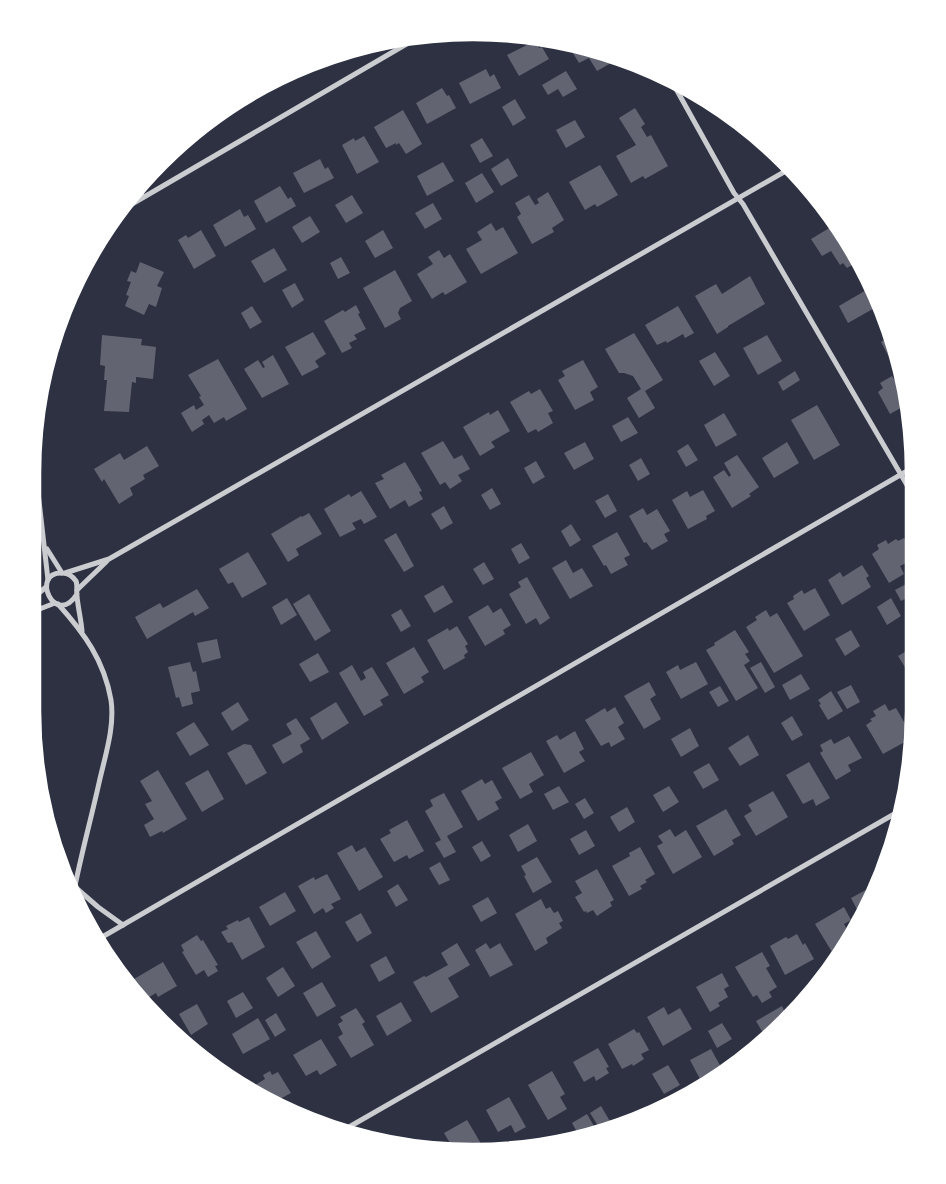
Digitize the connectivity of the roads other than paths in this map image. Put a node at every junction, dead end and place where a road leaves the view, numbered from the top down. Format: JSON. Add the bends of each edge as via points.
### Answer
{"nodes":[{"id":1,"x":403,"y":46,"type":"edge"},
{"id":2,"x":678,"y":92,"type":"edge"},
{"id":3,"x":784,"y":172,"type":"edge"},
{"id":4,"x":143,"y":197,"type":"joint"},
{"id":5,"x":738,"y":198,"type":"junction"},
{"id":6,"x":135,"y":202,"type":"edge"},
{"id":7,"x":906,"y":472,"type":"edge"},
{"id":8,"x":902,"y":474,"type":"junction"},
{"id":9,"x":906,"y":482,"type":"edge"},
{"id":10,"x":40,"y":513,"type":"edge"},
{"id":11,"x":46,"y":546,"type":"junction"},
{"id":12,"x":109,"y":559,"type":"junction"},
{"id":13,"x":64,"y":573,"type":"junction"},
{"id":14,"x":48,"y":580,"type":"junction"},
{"id":15,"x":46,"y":586,"type":"junction"},
{"id":16,"x":40,"y":592,"type":"edge"},
{"id":17,"x":77,"y":592,"type":"junction"},
{"id":18,"x":56,"y":603,"type":"junction"},
{"id":19,"x":40,"y":609,"type":"edge"},
{"id":20,"x":82,"y":631,"type":"junction"},
{"id":21,"x":893,"y":815,"type":"edge"},
{"id":22,"x":76,"y":882,"type":"edge"},
{"id":23,"x":81,"y":894,"type":"edge"},
{"id":24,"x":123,"y":925,"type":"junction"},
{"id":25,"x":103,"y":936,"type":"edge"},
{"id":26,"x":351,"y":1126,"type":"edge"}],
"edges":[{"from":1,"to":4,"type":"street"},
{"from":2,"to":5,"type":"street"},
{"from":3,"to":5,"type":"street"},
{"from":4,"to":6,"type":"street"},
{"from":5,"to":8,"type":"street"},
{"from":5,"to":12,"type":"street"},
{"from":7,"to":8,"type":"street"},
{"from":8,"to":9,"type":"street"},
{"from":8,"to":24,"type":"street"},
{"from":10,"to":11,"type":"street"},
{"from":11,"to":13,"type":"street"},
{"from":11,"to":14,"type":"street"},
{"from":12,"to":13,"type":"street"},
{"from":12,"to":17,"type":"street"},
{"from":13,"to":14,"type":"street"},
{"from":13,"to":17,"type":"street","via":[[75,580]]},
{"from":14,"to":15,"type":"street"},
{"from":15,"to":16,"type":"street"},
{"from":15,"to":18,"type":"street","via":[[48,596]]},
{"from":17,"to":18,"type":"street","via":[[71,602]]},
{"from":17,"to":20,"type":"street"},
{"from":18,"to":19,"type":"street"},
{"from":18,"to":20,"type":"street"},
{"from":20,"to":22,"type":"street","via":[[104,673],[112,714]]},
{"from":21,"to":26,"type":"street"},
{"from":23,"to":24,"type":"street"},
{"from":24,"to":25,"type":"street"}]}
